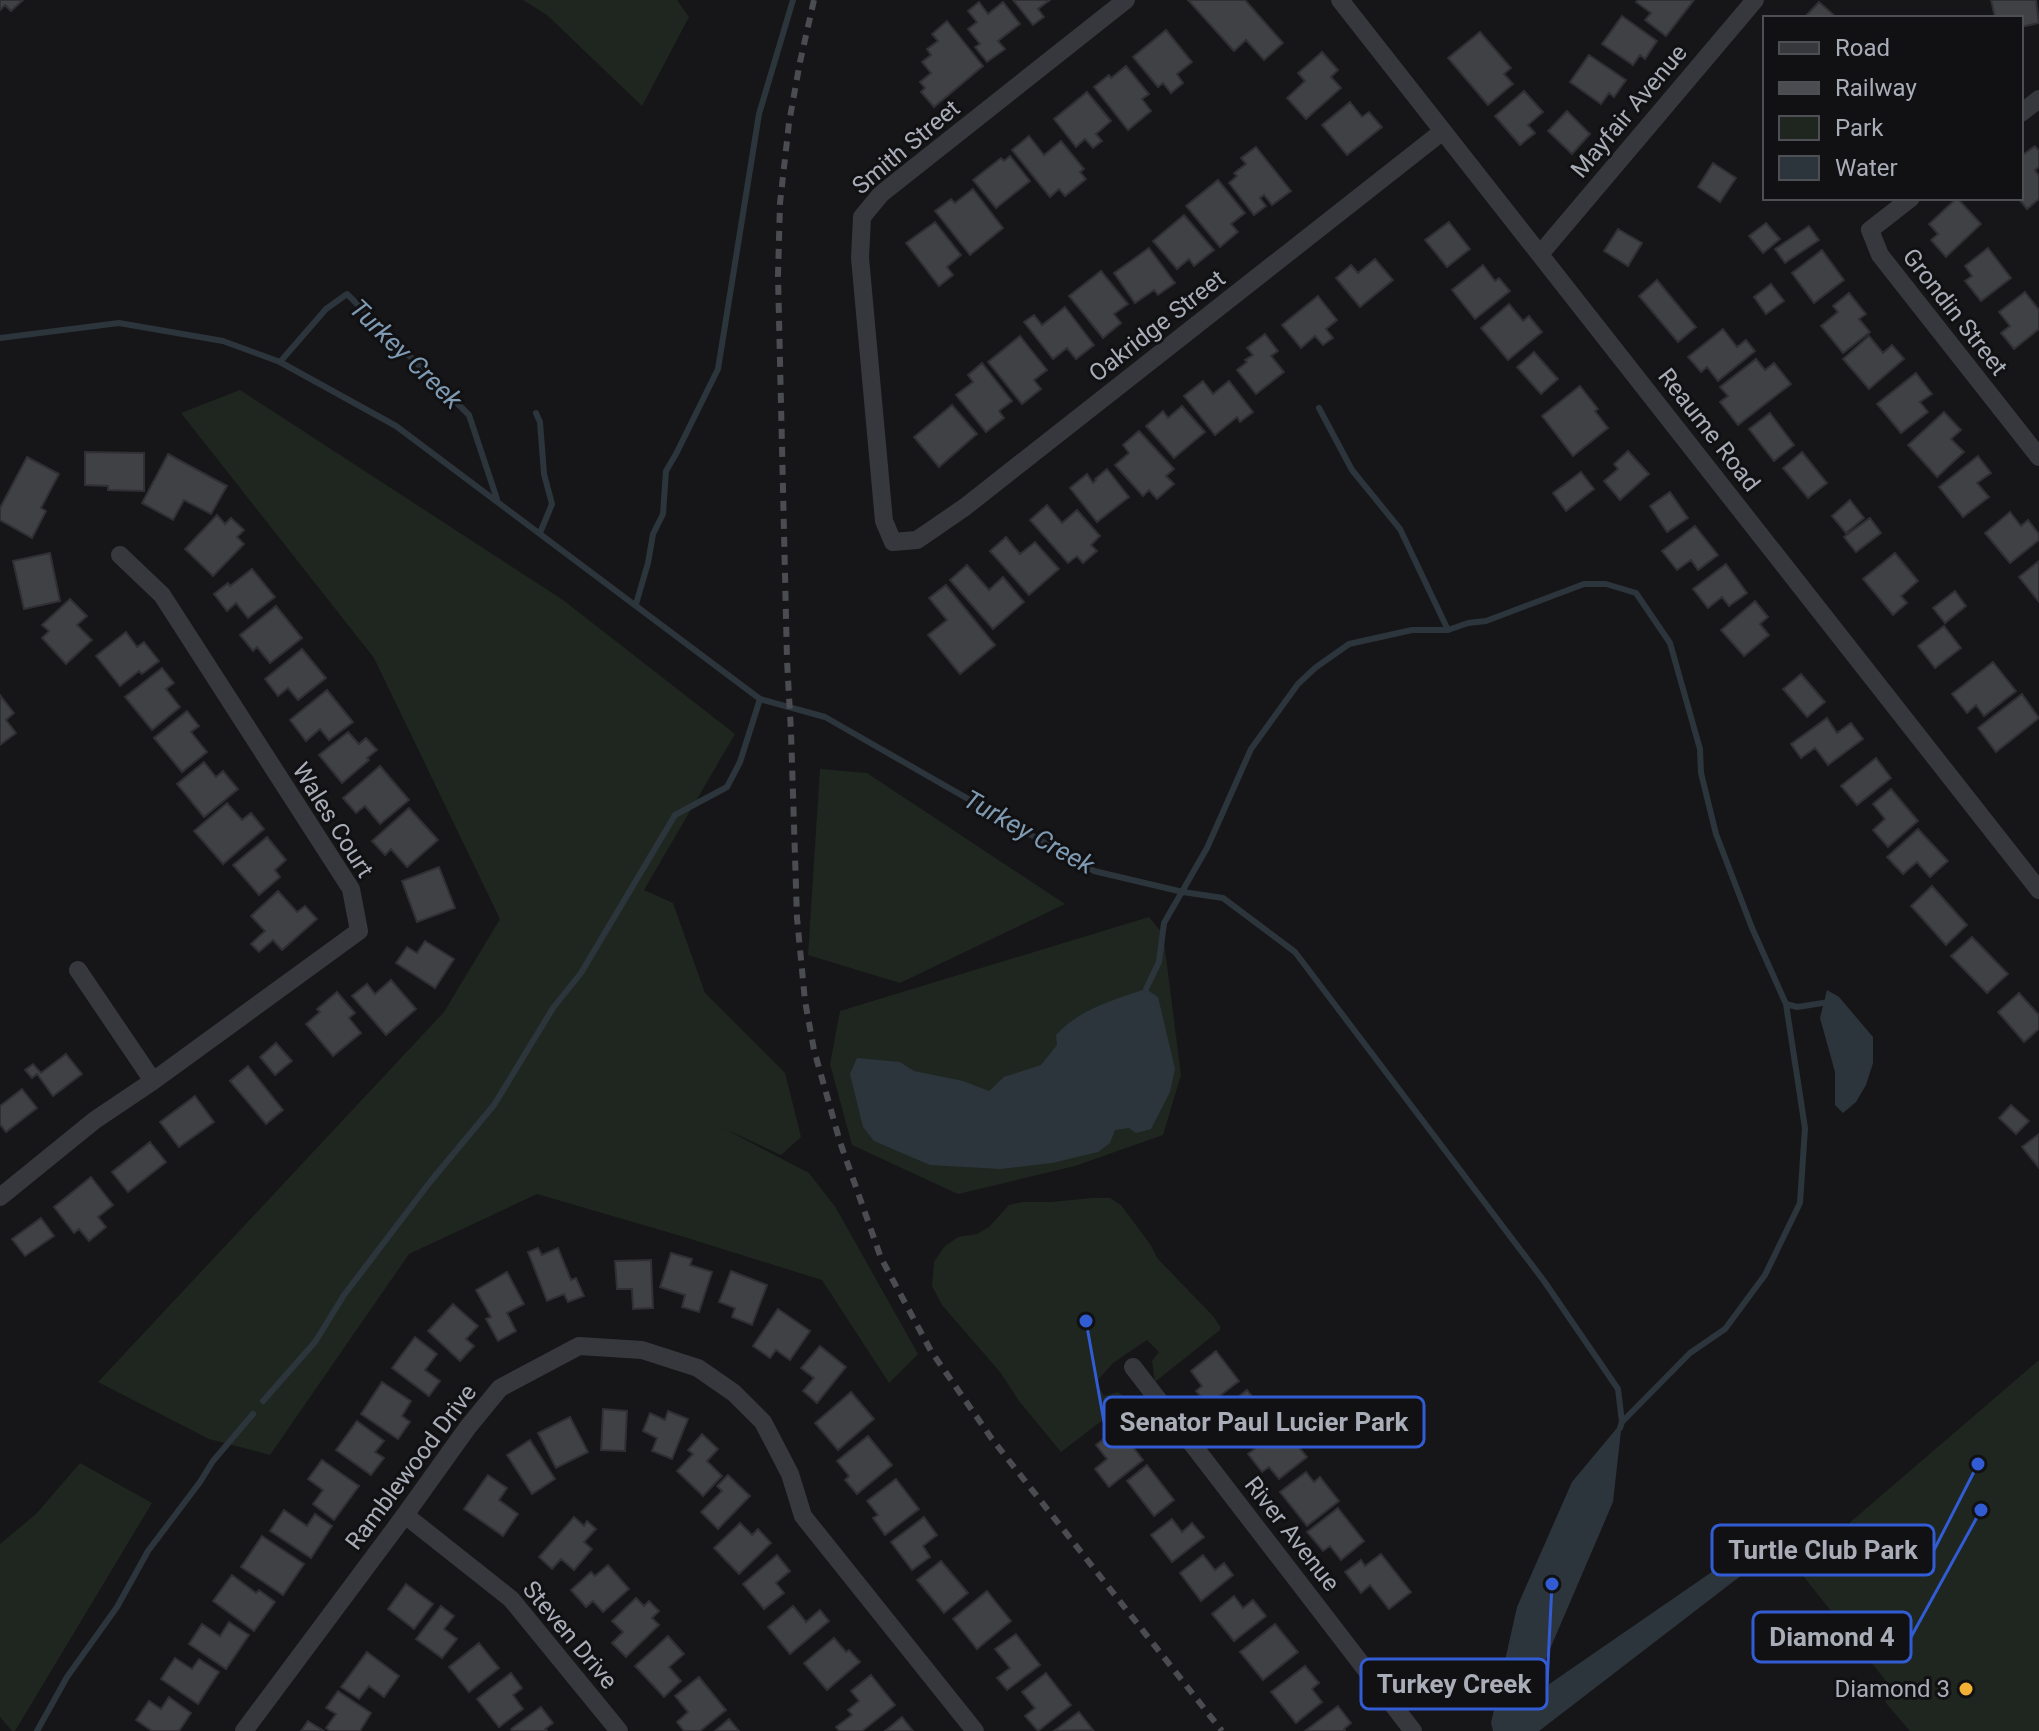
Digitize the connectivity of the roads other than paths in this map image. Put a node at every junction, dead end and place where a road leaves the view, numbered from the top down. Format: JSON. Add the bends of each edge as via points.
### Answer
{"nodes":[{"id":1,"x":1126,"y":0,"type":"edge"},
{"id":2,"x":1340,"y":0,"type":"edge"},
{"id":3,"x":1755,"y":0,"type":"edge"},
{"id":4,"x":2039,"y":99,"type":"edge"},
{"id":5,"x":2023,"y":111,"type":"edge"},
{"id":6,"x":1443,"y":131,"type":"junction"},
{"id":7,"x":1908,"y":200,"type":"edge"},
{"id":8,"x":1541,"y":253,"type":"junction"},
{"id":9,"x":2039,"y":457,"type":"edge"},
{"id":10,"x":893,"y":542,"type":"joint"},
{"id":11,"x":120,"y":555,"type":"dead end"},
{"id":12,"x":2039,"y":890,"type":"edge"},
{"id":13,"x":78,"y":970,"type":"dead end"},
{"id":14,"x":153,"y":1081,"type":"junction"},
{"id":15,"x":0,"y":1197,"type":"edge"},
{"id":16,"x":1133,"y":1367,"type":"dead end"},
{"id":17,"x":405,"y":1515,"type":"junction"},
{"id":18,"x":616,"y":1730,"type":"edge"},
{"id":19,"x":244,"y":1731,"type":"edge"},
{"id":20,"x":975,"y":1731,"type":"edge"},
{"id":21,"x":1413,"y":1731,"type":"edge"}],
"edges":[{"from":1,"to":10,"type":"street","name":"Smith Street","via":[[881,194],[862,217],[860,258],[884,521]]},
{"from":2,"to":6,"type":"street","name":"Reaume Road"},
{"from":3,"to":8,"type":"street","name":"Mayfair Avenue"},
{"from":4,"to":5,"type":"street"},
{"from":6,"to":8,"type":"street","name":"Reaume Road"},
{"from":6,"to":10,"type":"street","name":"Oakridge Street","via":[[965,507],[917,540]]},
{"from":7,"to":9,"type":"street","name":"Grondin Street","via":[[1870,230],[1880,255]]},
{"from":8,"to":12,"type":"street","name":"Reaume Road"},
{"from":11,"to":14,"type":"street","name":"Wales Court","via":[[162,595],[351,889],[359,931]]},
{"from":13,"to":14,"type":"street"},
{"from":14,"to":15,"type":"street","name":"Wales Court"},
{"from":16,"to":21,"type":"street","name":"River Avenue"},
{"from":17,"to":18,"type":"street","name":"Steven Drive","via":[[511,1599]]},
{"from":17,"to":19,"type":"street","name":"Ramblewood Drive"},
{"from":17,"to":20,"type":"street","name":"Ramblewood Drive","via":[[500,1388],[579,1346],[642,1350],[698,1368],[763,1422],[790,1474],[803,1516]]}]}
